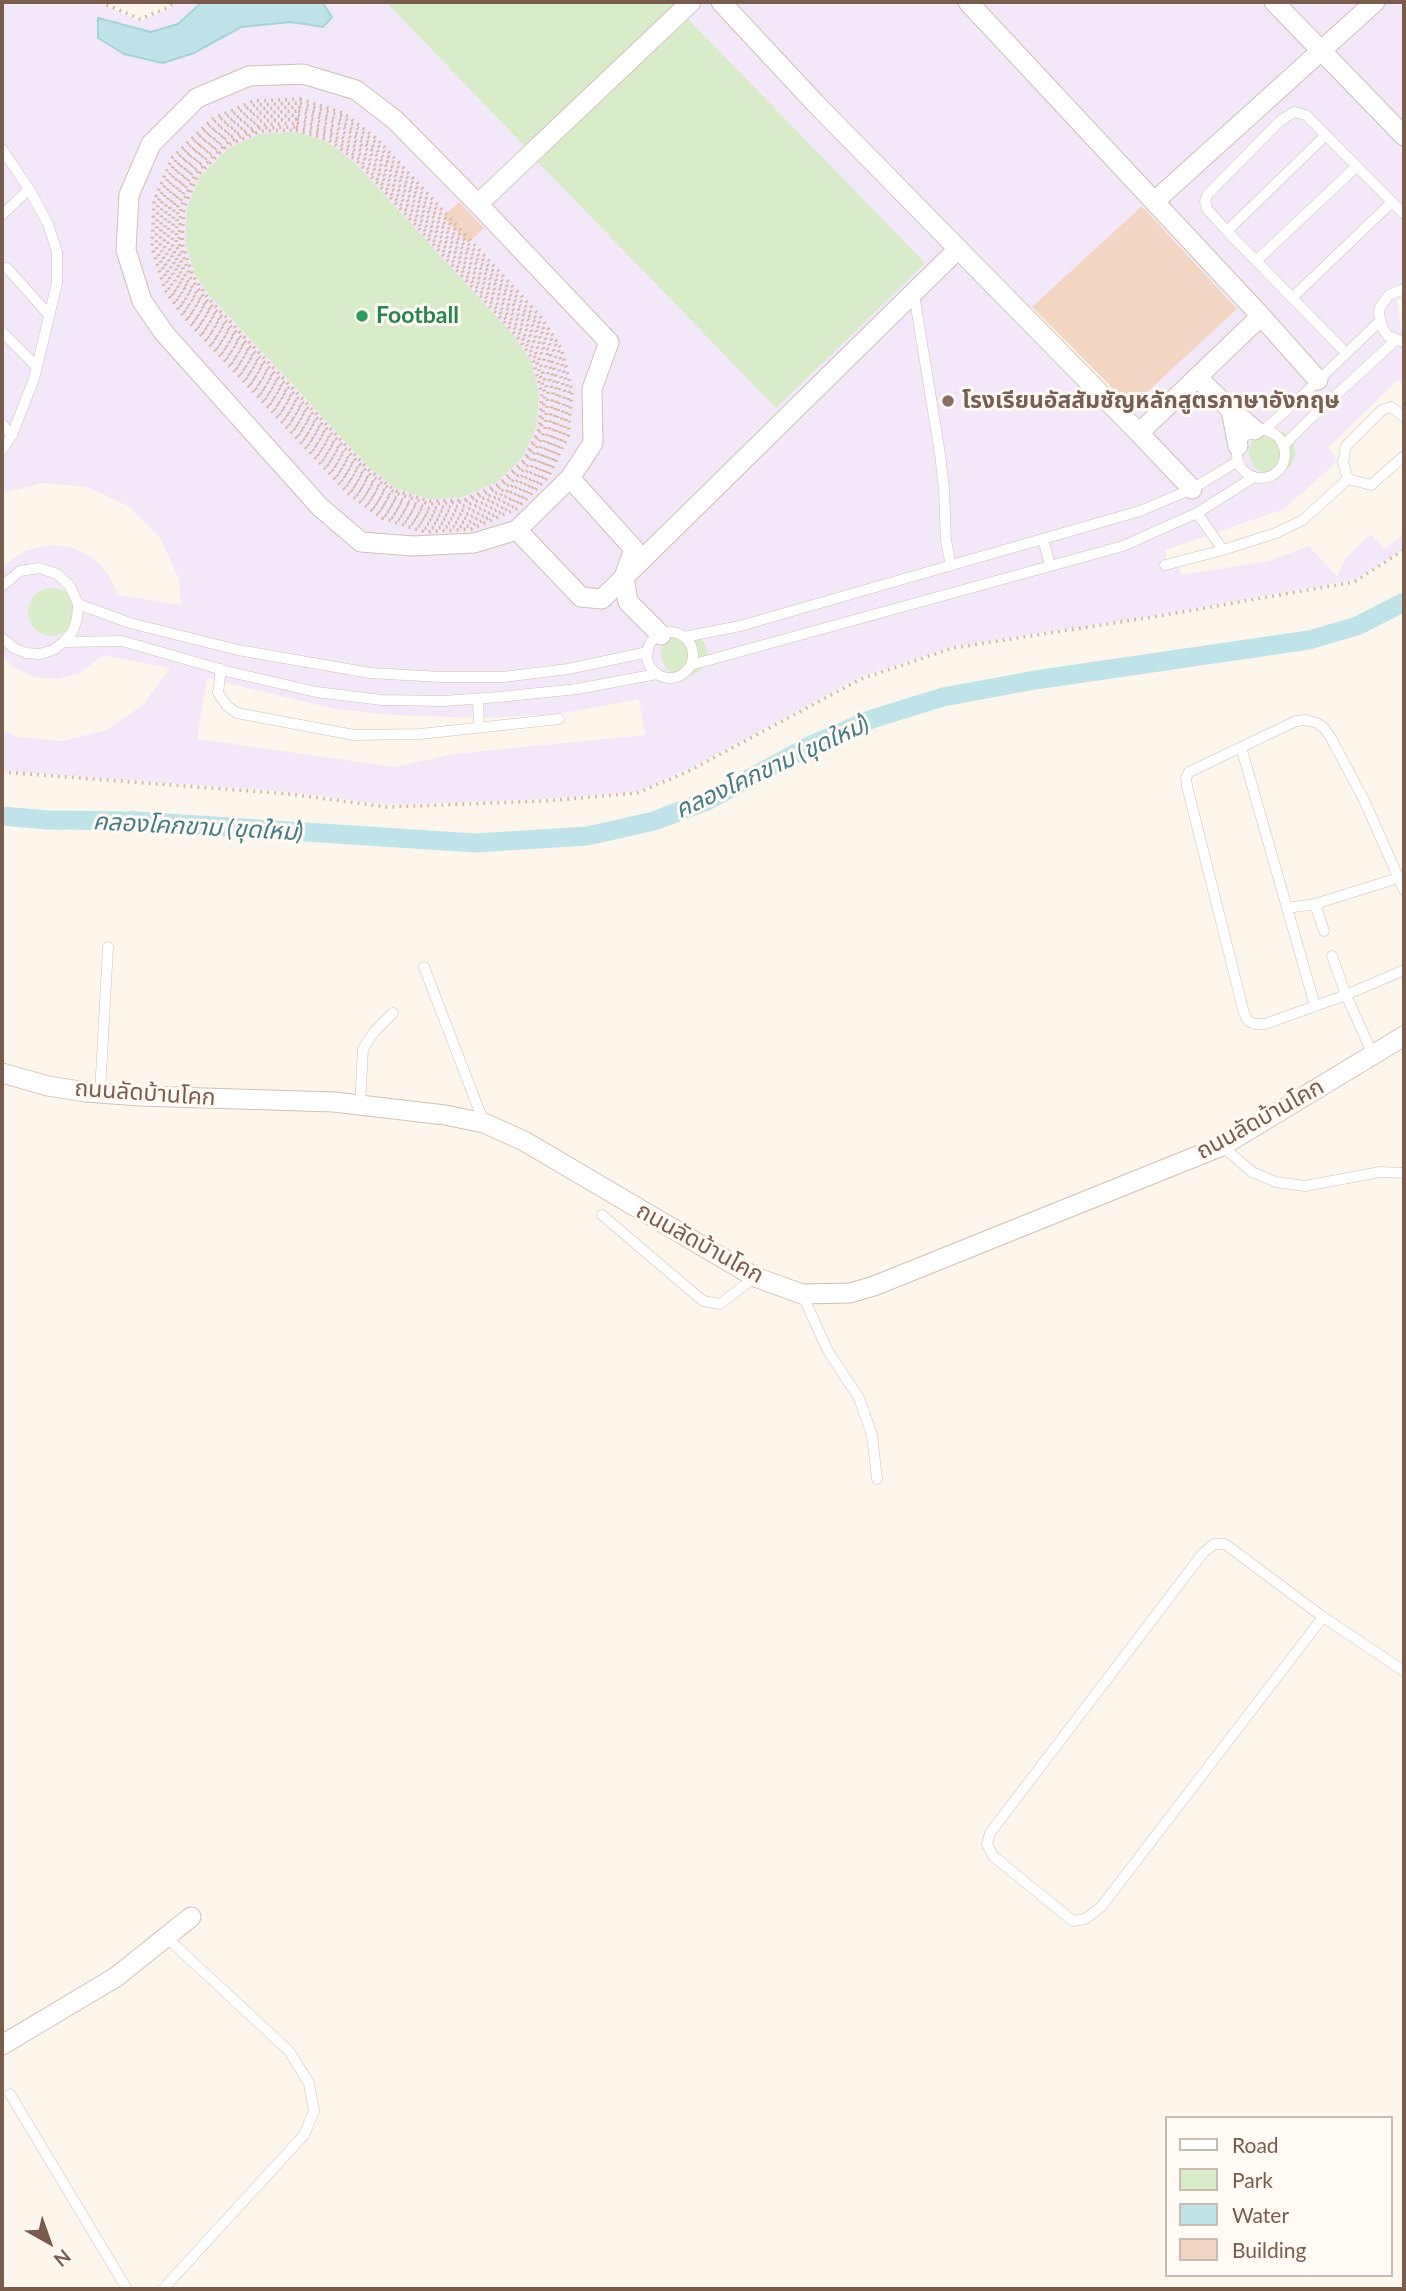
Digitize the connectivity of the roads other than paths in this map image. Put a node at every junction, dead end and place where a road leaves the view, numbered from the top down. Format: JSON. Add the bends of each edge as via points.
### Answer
{"nodes":[{"id":1,"x":691,"y":2,"type":"edge"},
{"id":2,"x":721,"y":2,"type":"edge"},
{"id":3,"x":968,"y":2,"type":"edge"},
{"id":4,"x":1274,"y":2,"type":"edge"},
{"id":5,"x":1375,"y":2,"type":"edge"},
{"id":6,"x":1321,"y":51,"type":"junction"},
{"id":7,"x":1326,"y":135,"type":"junction"},
{"id":8,"x":1404,"y":136,"type":"edge"},
{"id":9,"x":2,"y":149,"type":"edge"},
{"id":10,"x":1356,"y":166,"type":"junction"},
{"id":11,"x":29,"y":189,"type":"junction"},
{"id":12,"x":1155,"y":201,"type":"junction"},
{"id":13,"x":1392,"y":202,"type":"junction"},
{"id":14,"x":478,"y":204,"type":"junction"},
{"id":15,"x":1404,"y":214,"type":"edge"},
{"id":16,"x":2,"y":215,"type":"edge"},
{"id":17,"x":1227,"y":231,"type":"junction"},
{"id":18,"x":958,"y":249,"type":"junction"},
{"id":19,"x":1256,"y":261,"type":"junction"},
{"id":20,"x":7,"y":268,"type":"dead end"},
{"id":21,"x":1404,"y":289,"type":"edge"},
{"id":22,"x":914,"y":293,"type":"junction"},
{"id":23,"x":1292,"y":299,"type":"junction"},
{"id":24,"x":49,"y":315,"type":"junction"},
{"id":25,"x":1261,"y":316,"type":"junction"},
{"id":26,"x":1380,"y":321,"type":"junction"},
{"id":27,"x":2,"y":332,"type":"edge"},
{"id":28,"x":1400,"y":341,"type":"edge"},
{"id":29,"x":1345,"y":352,"type":"junction"},
{"id":30,"x":37,"y":367,"type":"junction"},
{"id":31,"x":1197,"y":377,"type":"junction"},
{"id":32,"x":1318,"y":380,"type":"junction"},
{"id":33,"x":1231,"y":410,"type":"junction"},
{"id":34,"x":1404,"y":417,"type":"edge"},
{"id":35,"x":2,"y":424,"type":"edge"},
{"id":36,"x":1259,"y":430,"type":"junction"},
{"id":37,"x":1139,"y":433,"type":"junction"},
{"id":38,"x":12,"y":435,"type":"junction"},
{"id":39,"x":1283,"y":446,"type":"junction"},
{"id":40,"x":2,"y":450,"type":"edge"},
{"id":41,"x":1238,"y":453,"type":"junction"},
{"id":42,"x":1404,"y":456,"type":"edge"},
{"id":43,"x":1254,"y":477,"type":"junction"},
{"id":44,"x":570,"y":478,"type":"junction"},
{"id":45,"x":1348,"y":479,"type":"junction"},
{"id":46,"x":1192,"y":489,"type":"junction"},
{"id":47,"x":1197,"y":513,"type":"junction"},
{"id":48,"x":517,"y":530,"type":"junction"},
{"id":49,"x":1043,"y":539,"type":"junction"},
{"id":50,"x":1223,"y":550,"type":"junction"},
{"id":51,"x":1050,"y":565,"type":"junction"},
{"id":52,"x":1165,"y":565,"type":"dead end"},
{"id":53,"x":951,"y":566,"type":"junction"},
{"id":54,"x":624,"y":577,"type":"junction"},
{"id":55,"x":2,"y":586,"type":"edge"},
{"id":56,"x":602,"y":598,"type":"junction"},
{"id":57,"x":628,"y":602,"type":"junction"},
{"id":58,"x":78,"y":604,"type":"junction"},
{"id":59,"x":684,"y":637,"type":"junction"},
{"id":60,"x":2,"y":638,"type":"edge"},
{"id":61,"x":64,"y":642,"type":"junction"},
{"id":62,"x":653,"y":644,"type":"junction"},
{"id":63,"x":691,"y":665,"type":"junction"},
{"id":64,"x":221,"y":669,"type":"junction"},
{"id":65,"x":657,"y":674,"type":"junction"},
{"id":66,"x":478,"y":699,"type":"junction"},
{"id":67,"x":559,"y":719,"type":"dead end"},
{"id":68,"x":479,"y":726,"type":"junction"},
{"id":69,"x":1241,"y":747,"type":"junction"},
{"id":70,"x":1398,"y":878,"type":"junction"},
{"id":71,"x":1404,"y":890,"type":"edge"},
{"id":72,"x":1315,"y":904,"type":"junction"},
{"id":73,"x":1287,"y":908,"type":"junction"},
{"id":74,"x":1324,"y":931,"type":"dead end"},
{"id":75,"x":108,"y":947,"type":"dead end"},
{"id":76,"x":1332,"y":956,"type":"dead end"},
{"id":77,"x":424,"y":967,"type":"dead end"},
{"id":78,"x":1404,"y":970,"type":"edge"},
{"id":79,"x":1346,"y":995,"type":"junction"},
{"id":80,"x":1315,"y":1006,"type":"junction"},
{"id":81,"x":393,"y":1013,"type":"dead end"},
{"id":82,"x":1404,"y":1036,"type":"edge"},
{"id":83,"x":1373,"y":1055,"type":"junction"},
{"id":84,"x":2,"y":1073,"type":"edge"},
{"id":85,"x":100,"y":1093,"type":"junction"},
{"id":86,"x":360,"y":1105,"type":"junction"},
{"id":87,"x":484,"y":1123,"type":"junction"},
{"id":88,"x":1222,"y":1146,"type":"junction"},
{"id":89,"x":1404,"y":1173,"type":"edge"},
{"id":90,"x":602,"y":1214,"type":"dead end"},
{"id":91,"x":755,"y":1277,"type":"junction"},
{"id":92,"x":802,"y":1294,"type":"junction"},
{"id":93,"x":877,"y":1479,"type":"dead end"},
{"id":94,"x":1323,"y":1617,"type":"junction"},
{"id":95,"x":1404,"y":1671,"type":"edge"},
{"id":96,"x":191,"y":1917,"type":"dead end"},
{"id":97,"x":167,"y":1938,"type":"junction"},
{"id":98,"x":2,"y":2045,"type":"edge"},
{"id":99,"x":10,"y":2094,"type":"dead end"},
{"id":100,"x":127,"y":2289,"type":"edge"},
{"id":101,"x":163,"y":2289,"type":"edge"}],
"edges":[{"from":1,"to":14,"type":"street"},
{"from":2,"to":18,"type":"street"},
{"from":3,"to":12,"type":"street"},
{"from":4,"to":6,"type":"street"},
{"from":5,"to":6,"type":"street"},
{"from":6,"to":8,"type":"street"},
{"from":6,"to":12,"type":"street"},
{"from":7,"to":10,"type":"lane"},
{"from":7,"to":17,"type":"lane"},
{"from":7,"to":17,"type":"lane","via":[[1306,115],[1294,112],[1280,121],[1208,194],[1207,209]]},
{"from":9,"to":11,"type":"lane"},
{"from":10,"to":13,"type":"lane"},
{"from":10,"to":19,"type":"lane"},
{"from":11,"to":16,"type":"lane"},
{"from":11,"to":24,"type":"lane","via":[[57,252],[57,283]]},
{"from":12,"to":25,"type":"street"},
{"from":13,"to":15,"type":"lane"},
{"from":13,"to":23,"type":"lane"},
{"from":14,"to":44,"type":"street","via":[[609,342],[592,389],[593,443]]},
{"from":14,"to":48,"type":"street","via":[[395,120],[356,90],[303,74],[249,76],[197,98],[151,144],[129,195],[126,250],[142,301],[164,333],[320,507],[361,542],[413,546],[474,543]]},
{"from":17,"to":19,"type":"lane"},
{"from":18,"to":22,"type":"street"},
{"from":18,"to":37,"type":"street"},
{"from":19,"to":23,"type":"lane"},
{"from":20,"to":24,"type":"lane"},
{"from":21,"to":26,"type":"lane","via":[[1384,300]]},
{"from":22,"to":53,"type":"lane","via":[[940,454]]},
{"from":22,"to":54,"type":"street"},
{"from":23,"to":29,"type":"lane"},
{"from":24,"to":30,"type":"lane"},
{"from":25,"to":31,"type":"street"},
{"from":25,"to":32,"type":"street"},
{"from":26,"to":28,"type":"lane","via":[[1382,329]]},
{"from":26,"to":29,"type":"lane"},
{"from":27,"to":30,"type":"lane"},
{"from":28,"to":39,"type":"lane"},
{"from":29,"to":32,"type":"lane"},
{"from":30,"to":38,"type":"lane"},
{"from":31,"to":33,"type":"street"},
{"from":31,"to":37,"type":"street"},
{"from":32,"to":36,"type":"lane"},
{"from":33,"to":36,"type":"street"},
{"from":33,"to":41,"type":"street"},
{"from":34,"to":45,"type":"lane","via":[[1391,407],[1382,410],[1346,446],[1343,462]]},
{"from":35,"to":38,"type":"lane"},
{"from":36,"to":39,"type":"lane","via":[[1276,435]]},
{"from":36,"to":41,"type":"lane","via":[[1248,434]]},
{"from":37,"to":46,"type":"street"},
{"from":38,"to":40,"type":"lane"},
{"from":39,"to":43,"type":"lane","via":[[1282,466],[1265,478]]},
{"from":41,"to":43,"type":"lane","via":[[1241,468]]},
{"from":41,"to":46,"type":"lane"},
{"from":42,"to":45,"type":"lane","via":[[1371,485]]},
{"from":43,"to":47,"type":"lane"},
{"from":44,"to":48,"type":"street"},
{"from":44,"to":54,"type":"street","via":[[634,549]]},
{"from":45,"to":50,"type":"lane","via":[[1304,520]]},
{"from":46,"to":49,"type":"lane","via":[[1140,511]]},
{"from":47,"to":50,"type":"lane"},
{"from":47,"to":51,"type":"lane","via":[[1123,546]]},
{"from":48,"to":56,"type":"street","via":[[581,597]]},
{"from":49,"to":51,"type":"lane"},
{"from":49,"to":53,"type":"lane"},
{"from":50,"to":52,"type":"lane"},
{"from":51,"to":63,"type":"lane"},
{"from":53,"to":59,"type":"lane","via":[[740,626]]},
{"from":54,"to":56,"type":"street"},
{"from":54,"to":57,"type":"street"},
{"from":55,"to":58,"type":"lane","via":[[20,571],[38,568],[57,574],[70,586]]},
{"from":56,"to":57,"type":"street"},
{"from":57,"to":62,"type":"street","via":[[643,618]]},
{"from":58,"to":61,"type":"lane","via":[[73,631]]},
{"from":58,"to":62,"type":"lane","via":[[130,623],[238,650],[370,673],[503,677],[568,668]]},
{"from":59,"to":62,"type":"lane","via":[[677,633]]},
{"from":59,"to":63,"type":"lane","via":[[692,649]]},
{"from":60,"to":61,"type":"lane","via":[[13,648],[40,654]]},
{"from":61,"to":64,"type":"lane","via":[[122,641]]},
{"from":62,"to":65,"type":"lane","via":[[651,668]]},
{"from":63,"to":65,"type":"lane","via":[[680,676]]},
{"from":64,"to":66,"type":"lane","via":[[316,692],[382,700]]},
{"from":64,"to":68,"type":"lane","via":[[218,693],[237,713],[354,735],[420,734]]},
{"from":65,"to":66,"type":"lane","via":[[577,689]]},
{"from":66,"to":68,"type":"lane"},
{"from":67,"to":68,"type":"lane"},
{"from":69,"to":70,"type":"lane","via":[[1296,721],[1324,728],[1364,800]]},
{"from":69,"to":73,"type":"lane"},
{"from":69,"to":80,"type":"lane","via":[[1196,768],[1186,778],[1244,1013],[1248,1021],[1265,1024]]},
{"from":70,"to":71,"type":"lane"},
{"from":70,"to":72,"type":"lane"},
{"from":72,"to":73,"type":"lane"},
{"from":72,"to":74,"type":"lane"},
{"from":73,"to":80,"type":"lane"},
{"from":75,"to":85,"type":"lane"},
{"from":76,"to":79,"type":"lane"},
{"from":77,"to":87,"type":"lane"},
{"from":78,"to":79,"type":"lane"},
{"from":79,"to":80,"type":"lane"},
{"from":79,"to":83,"type":"lane"},
{"from":81,"to":86,"type":"lane","via":[[363,1049]]},
{"from":82,"to":83,"type":"street","name":"ถนนลัดบ้านโคก"},
{"from":83,"to":88,"type":"street","name":"ถนนลัดบ้านโคก"},
{"from":84,"to":85,"type":"street","name":"ถนนลัดบ้านโคก","via":[[48,1086]]},
{"from":85,"to":86,"type":"street","name":"ถนนลัดบ้านโคก"},
{"from":86,"to":87,"type":"street","name":"ถนนลัดบ้านโคก"},
{"from":87,"to":91,"type":"street","name":"ถนนลัดบ้านโคก","via":[[524,1141]]},
{"from":88,"to":89,"type":"lane","via":[[1252,1172],[1305,1186],[1380,1172]]},
{"from":88,"to":92,"type":"street","name":"ถนนลัดบ้านโคก","via":[[874,1286],[850,1293]]},
{"from":90,"to":91,"type":"lane","via":[[703,1301],[720,1304]]},
{"from":91,"to":92,"type":"street","name":"ถนนลัดบ้านโคก"},
{"from":92,"to":93,"type":"lane","via":[[828,1351],[859,1398],[872,1435]]},
{"from":94,"to":94,"type":"lane","via":[[1101,1907],[1085,1919],[1073,1920],[993,1856],[987,1844],[990,1833],[1214,1544],[1225,1544]]},
{"from":94,"to":95,"type":"lane"},
{"from":96,"to":97,"type":"street"},
{"from":97,"to":98,"type":"street","via":[[117,1977]]},
{"from":97,"to":101,"type":"lane","via":[[289,2051],[309,2083],[314,2111],[304,2134]]},
{"from":99,"to":100,"type":"lane"}]}
